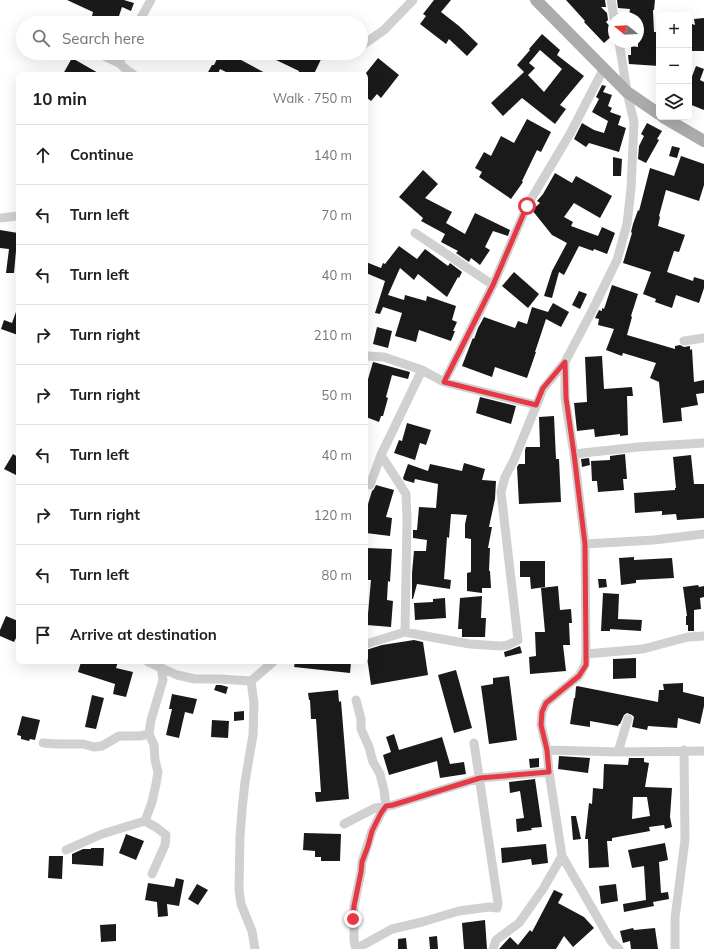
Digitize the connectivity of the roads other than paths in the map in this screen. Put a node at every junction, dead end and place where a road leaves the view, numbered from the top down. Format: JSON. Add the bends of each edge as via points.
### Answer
{"nodes":[{"id":1,"x":151,"y":0,"type":"edge"},
{"id":2,"x":412,"y":0,"type":"edge"},
{"id":3,"x":536,"y":0,"type":"edge"},
{"id":4,"x":611,"y":0,"type":"edge"},
{"id":5,"x":613,"y":12,"type":"edge"},
{"id":6,"x":142,"y":16,"type":"edge"},
{"id":7,"x":368,"y":41,"type":"edge"},
{"id":8,"x":620,"y":48,"type":"edge"},
{"id":9,"x":108,"y":60,"type":"edge"},
{"id":10,"x":604,"y":68,"type":"junction"},
{"id":11,"x":122,"y":69,"type":"edge"},
{"id":12,"x":627,"y":92,"type":"junction"},
{"id":13,"x":656,"y":112,"type":"edge"},
{"id":14,"x":667,"y":120,"type":"edge"},
{"id":15,"x":704,"y":142,"type":"edge"},
{"id":16,"x":16,"y":216,"type":"edge"},
{"id":17,"x":0,"y":218,"type":"edge"},
{"id":18,"x":415,"y":233,"type":"dead end"},
{"id":19,"x":493,"y":285,"type":"junction"},
{"id":20,"x":704,"y":338,"type":"edge"},
{"id":21,"x":684,"y":341,"type":"dead end"},
{"id":22,"x":368,"y":356,"type":"edge"},
{"id":23,"x":565,"y":362,"type":"junction"},
{"id":24,"x":422,"y":370,"type":"junction"},
{"id":25,"x":444,"y":382,"type":"junction"},
{"id":26,"x":536,"y":405,"type":"junction"},
{"id":27,"x":704,"y":443,"type":"edge"},
{"id":28,"x":574,"y":454,"type":"junction"},
{"id":29,"x":381,"y":455,"type":"junction"},
{"id":30,"x":370,"y":485,"type":"dead end"},
{"id":31,"x":704,"y":534,"type":"edge"},
{"id":32,"x":585,"y":544,"type":"junction"},
{"id":33,"x":405,"y":632,"type":"junction"},
{"id":34,"x":704,"y":636,"type":"edge"},
{"id":35,"x":368,"y":643,"type":"edge"},
{"id":36,"x":586,"y":654,"type":"junction"},
{"id":37,"x":153,"y":664,"type":"edge"},
{"id":38,"x":271,"y":664,"type":"edge"},
{"id":39,"x":161,"y":667,"type":"junction"},
{"id":40,"x":177,"y":675,"type":"junction"},
{"id":41,"x":251,"y":681,"type":"junction"},
{"id":42,"x":160,"y":693,"type":"junction"},
{"id":43,"x":356,"y":700,"type":"dead end"},
{"id":44,"x":628,"y":718,"type":"dead end"},
{"id":45,"x":150,"y":734,"type":"junction"},
{"id":46,"x":43,"y":743,"type":"dead end"},
{"id":47,"x":474,"y":743,"type":"dead end"},
{"id":48,"x":547,"y":750,"type":"junction"},
{"id":49,"x":684,"y":750,"type":"junction"},
{"id":50,"x":704,"y":751,"type":"edge"},
{"id":51,"x":618,"y":752,"type":"junction"},
{"id":52,"x":549,"y":772,"type":"junction"},
{"id":53,"x":480,"y":778,"type":"junction"},
{"id":54,"x":386,"y":806,"type":"junction"},
{"id":55,"x":145,"y":821,"type":"junction"},
{"id":56,"x":344,"y":824,"type":"dead end"},
{"id":57,"x":66,"y":850,"type":"dead end"},
{"id":58,"x":562,"y":856,"type":"junction"},
{"id":59,"x":152,"y":874,"type":"dead end"},
{"id":60,"x":255,"y":949,"type":"edge"},
{"id":61,"x":356,"y":949,"type":"edge"},
{"id":62,"x":493,"y":949,"type":"edge"},
{"id":63,"x":619,"y":949,"type":"edge"},
{"id":64,"x":675,"y":949,"type":"edge"}],
"edges":[{"from":1,"to":6,"type":"street"},
{"from":2,"to":7,"type":"street","via":[[384,30]]},
{"from":3,"to":10,"type":"main road"},
{"from":4,"to":5,"type":"street"},
{"from":8,"to":12,"type":"street"},
{"from":9,"to":11,"type":"street"},
{"from":10,"to":12,"type":"main road"},
{"from":10,"to":19,"type":"street","via":[[571,132],[527,206]]},
{"from":12,"to":13,"type":"main road"},
{"from":12,"to":23,"type":"street","via":[[634,122],[627,224],[617,260]]},
{"from":14,"to":15,"type":"main road"},
{"from":16,"to":17,"type":"street"},
{"from":18,"to":19,"type":"street"},
{"from":19,"to":25,"type":"street"},
{"from":20,"to":21,"type":"street"},
{"from":22,"to":24,"type":"street","via":[[384,357]]},
{"from":23,"to":26,"type":"street","via":[[543,388]]},
{"from":23,"to":28,"type":"street","via":[[566,398]]},
{"from":24,"to":25,"type":"street"},
{"from":24,"to":29,"type":"street"},
{"from":25,"to":26,"type":"street"},
{"from":26,"to":33,"type":"street","via":[[505,476],[501,492],[518,640],[500,646],[470,644]]},
{"from":27,"to":28,"type":"street"},
{"from":28,"to":32,"type":"street"},
{"from":29,"to":30,"type":"street"},
{"from":29,"to":33,"type":"street","via":[[406,494]]},
{"from":31,"to":32,"type":"street"},
{"from":32,"to":36,"type":"street"},
{"from":33,"to":35,"type":"street"},
{"from":34,"to":36,"type":"street","via":[[688,637],[643,649]]},
{"from":36,"to":48,"type":"street","via":[[586,665],[579,676],[546,703],[542,712],[541,725]]},
{"from":37,"to":39,"type":"street"},
{"from":38,"to":41,"type":"street"},
{"from":39,"to":40,"type":"street"},
{"from":39,"to":42,"type":"street","via":[[163,680]]},
{"from":40,"to":41,"type":"street","via":[[194,679]]},
{"from":40,"to":42,"type":"street"},
{"from":41,"to":60,"type":"street","via":[[254,703],[253,735],[242,810],[239,890]]},
{"from":42,"to":45,"type":"street","via":[[151,720]]},
{"from":43,"to":54,"type":"street","via":[[361,729],[380,774]]},
{"from":44,"to":51,"type":"street"},
{"from":45,"to":46,"type":"street","via":[[119,736],[102,746],[94,747],[83,744]]},
{"from":45,"to":55,"type":"street","via":[[158,772]]},
{"from":47,"to":53,"type":"street"},
{"from":48,"to":51,"type":"street"},
{"from":48,"to":52,"type":"street"},
{"from":49,"to":50,"type":"street"},
{"from":49,"to":51,"type":"street"},
{"from":49,"to":64,"type":"street","via":[[685,840],[675,918]]},
{"from":52,"to":53,"type":"street"},
{"from":52,"to":58,"type":"street"},
{"from":53,"to":54,"type":"street"},
{"from":53,"to":61,"type":"street","via":[[497,908],[459,911],[392,929]]},
{"from":54,"to":56,"type":"street","via":[[375,808]]},
{"from":54,"to":61,"type":"street","via":[[372,831],[362,862],[353,919]]},
{"from":55,"to":57,"type":"street","via":[[102,834]]},
{"from":55,"to":59,"type":"street","via":[[166,835],[165,845]]},
{"from":58,"to":62,"type":"street","via":[[519,923],[496,940]]},
{"from":58,"to":63,"type":"street","via":[[611,942]]}]}
